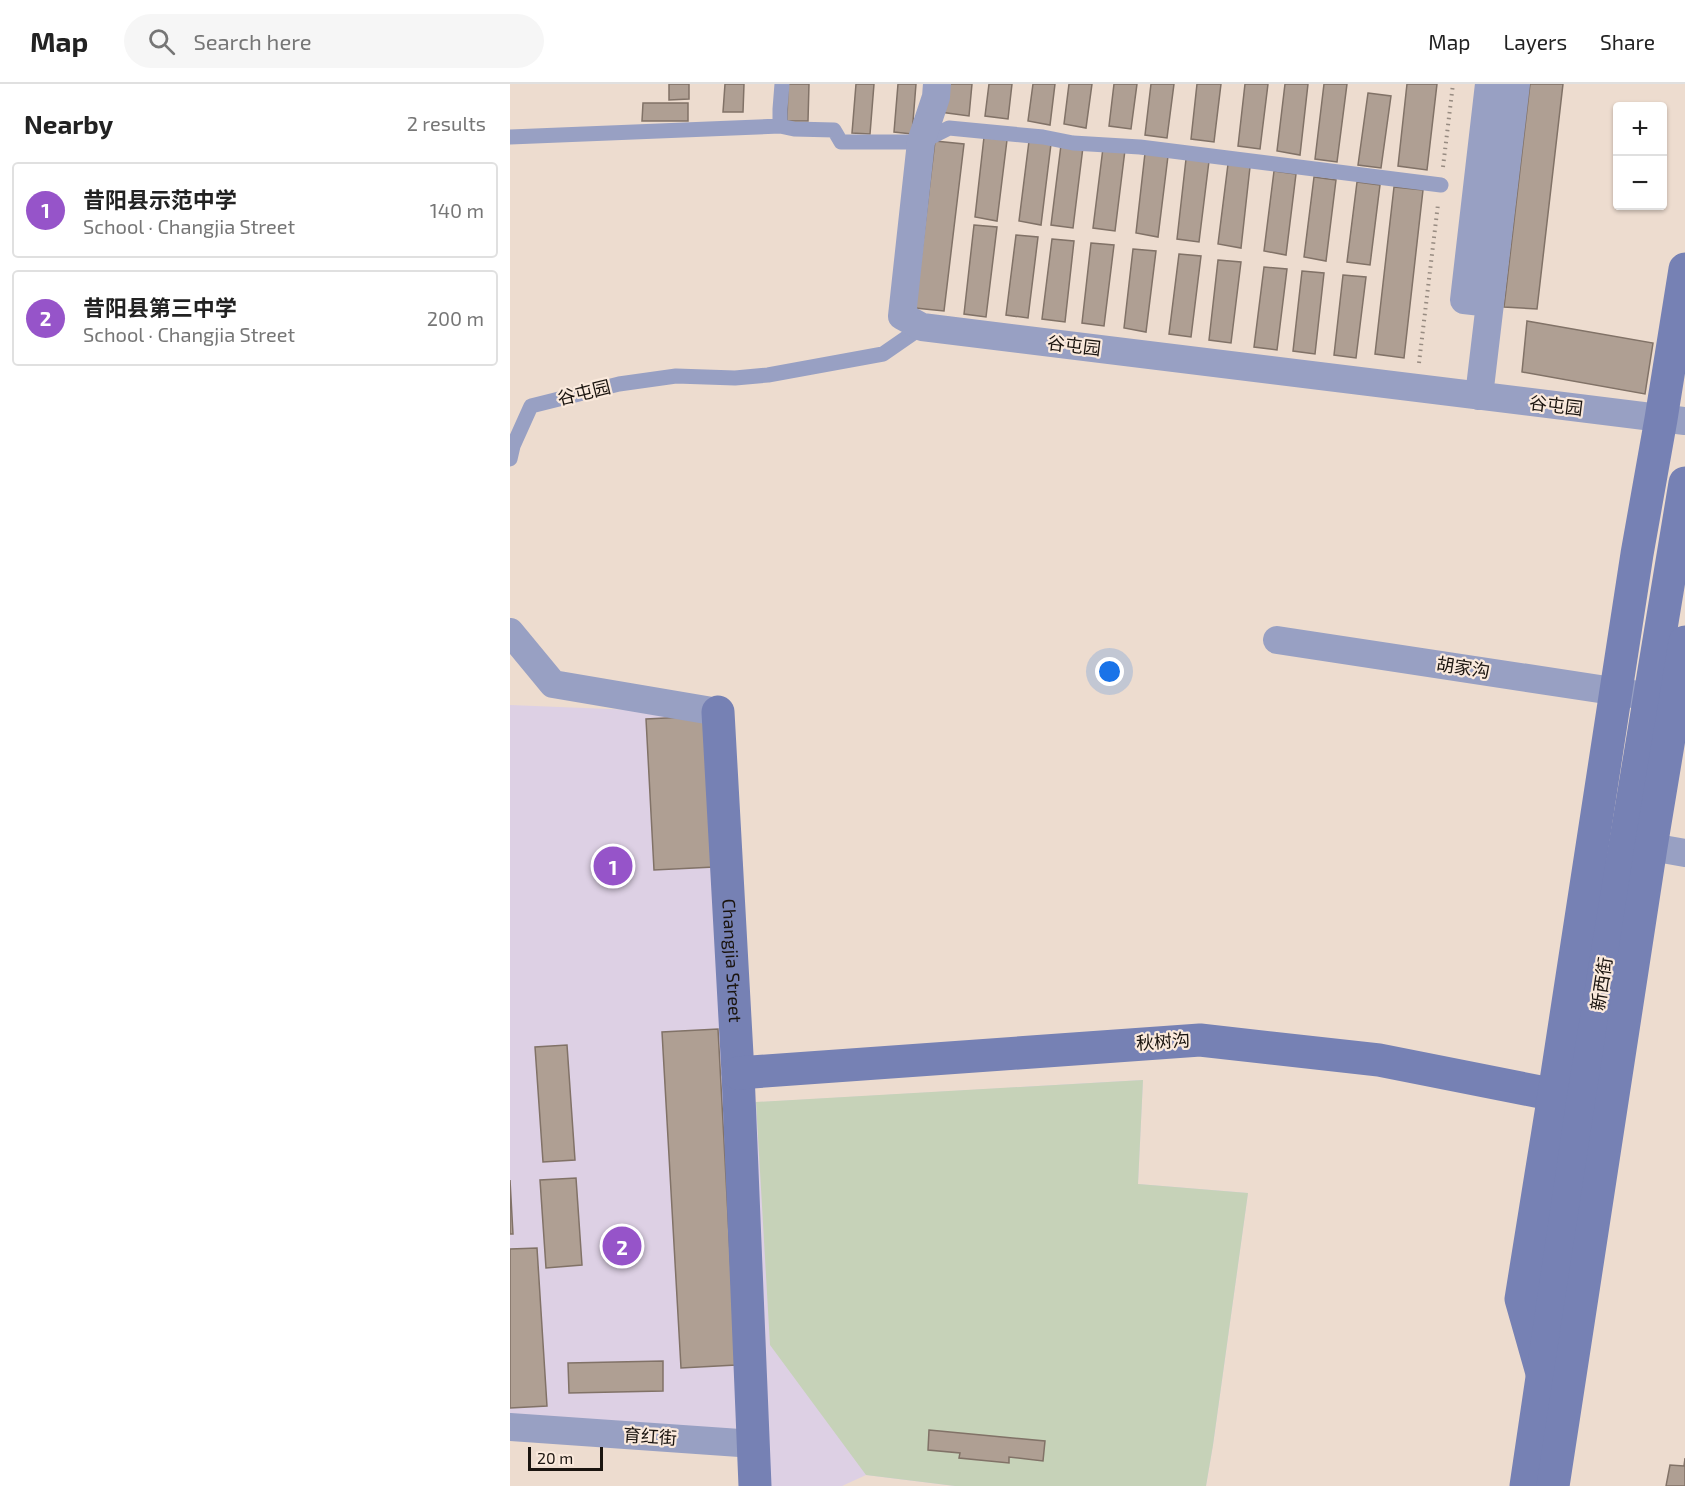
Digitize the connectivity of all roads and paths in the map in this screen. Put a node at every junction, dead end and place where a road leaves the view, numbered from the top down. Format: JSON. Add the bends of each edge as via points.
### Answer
{"nodes":[{"id":1,"x":782,"y":84,"type":"edge"},
{"id":2,"x":938,"y":84,"type":"edge"},
{"id":3,"x":1454,"y":84,"type":"edge"},
{"id":4,"x":1489,"y":84,"type":"edge"},
{"id":5,"x":1516,"y":84,"type":"edge"},
{"id":6,"x":780,"y":126,"type":"junction"},
{"id":7,"x":510,"y":137,"type":"edge"},
{"id":8,"x":921,"y":142,"type":"junction"},
{"id":9,"x":1441,"y":185,"type":"junction"},
{"id":10,"x":1685,"y":269,"type":"edge"},
{"id":11,"x":1490,"y":303,"type":"junction"},
{"id":12,"x":922,"y":327,"type":"junction"},
{"id":13,"x":1416,"y":388,"type":"junction"},
{"id":14,"x":1479,"y":396,"type":"junction"},
{"id":15,"x":1673,"y":420,"type":"edge"},
{"id":16,"x":510,"y":459,"type":"edge"},
{"id":17,"x":1685,"y":483,"type":"edge"},
{"id":18,"x":510,"y":632,"type":"edge"},
{"id":19,"x":1276,"y":640,"type":"dead end"},
{"id":20,"x":1685,"y":642,"type":"edge"},
{"id":21,"x":1616,"y":691,"type":"junction"},
{"id":22,"x":1650,"y":696,"type":"junction"},
{"id":23,"x":718,"y":712,"type":"joint"},
{"id":24,"x":1651,"y":847,"type":"junction"},
{"id":25,"x":1685,"y":853,"type":"edge"},
{"id":26,"x":738,"y":1073,"type":"junction"},
{"id":27,"x":1569,"y":1097,"type":"junction"},
{"id":28,"x":510,"y":1427,"type":"edge"},
{"id":29,"x":754,"y":1444,"type":"junction"},
{"id":30,"x":755,"y":1486,"type":"edge"},
{"id":31,"x":1526,"y":1486,"type":"edge"},
{"id":32,"x":1553,"y":1486,"type":"edge"}],
"edges":[{"from":1,"to":6,"type":"lane"},
{"from":2,"to":8,"type":"street"},
{"from":3,"to":9,"type":"path"},
{"from":4,"to":11,"type":"street","via":[[1464,300]]},
{"from":5,"to":11,"type":"street"},
{"from":6,"to":7,"type":"lane"},
{"from":6,"to":8,"type":"lane","via":[[834,130],[841,141]]},
{"from":8,"to":9,"type":"lane","via":[[948,128],[1140,147]]},
{"from":8,"to":12,"type":"street","via":[[902,316]]},
{"from":9,"to":13,"type":"path"},
{"from":10,"to":15,"type":"street"},
{"from":11,"to":14,"type":"street"},
{"from":12,"to":13,"type":"street","name":"谷屯园"},
{"from":12,"to":16,"type":"lane","name":"谷屯园","via":[[883,354],[768,375],[676,375],[619,384],[531,406]]},
{"from":13,"to":14,"type":"street","name":"谷屯园"},
{"from":14,"to":15,"type":"street","name":"谷屯园"},
{"from":15,"to":21,"type":"street","via":[[1637,554]]},
{"from":17,"to":22,"type":"street","name":"新西街"},
{"from":18,"to":23,"type":"street","name":"Changjia Street","via":[[552,684]]},
{"from":19,"to":21,"type":"street","name":"胡家沟"},
{"from":20,"to":24,"type":"street","name":"新西街"},
{"from":21,"to":22,"type":"street","name":"胡家沟"},
{"from":21,"to":27,"type":"street"},
{"from":22,"to":27,"type":"street","name":"新西街"},
{"from":23,"to":26,"type":"street","name":"Changjia Street"},
{"from":24,"to":25,"type":"street"},
{"from":24,"to":32,"type":"street","name":"新西街"},
{"from":26,"to":27,"type":"street","name":"秋树沟","via":[[1200,1040],[1379,1060]]},
{"from":26,"to":29,"type":"street","name":"Changjia Street"},
{"from":27,"to":31,"type":"street","name":"新西街","via":[[1542,1374]]},
{"from":28,"to":29,"type":"street","name":"育红街"},
{"from":29,"to":30,"type":"street","name":"Changjia Street"}]}
